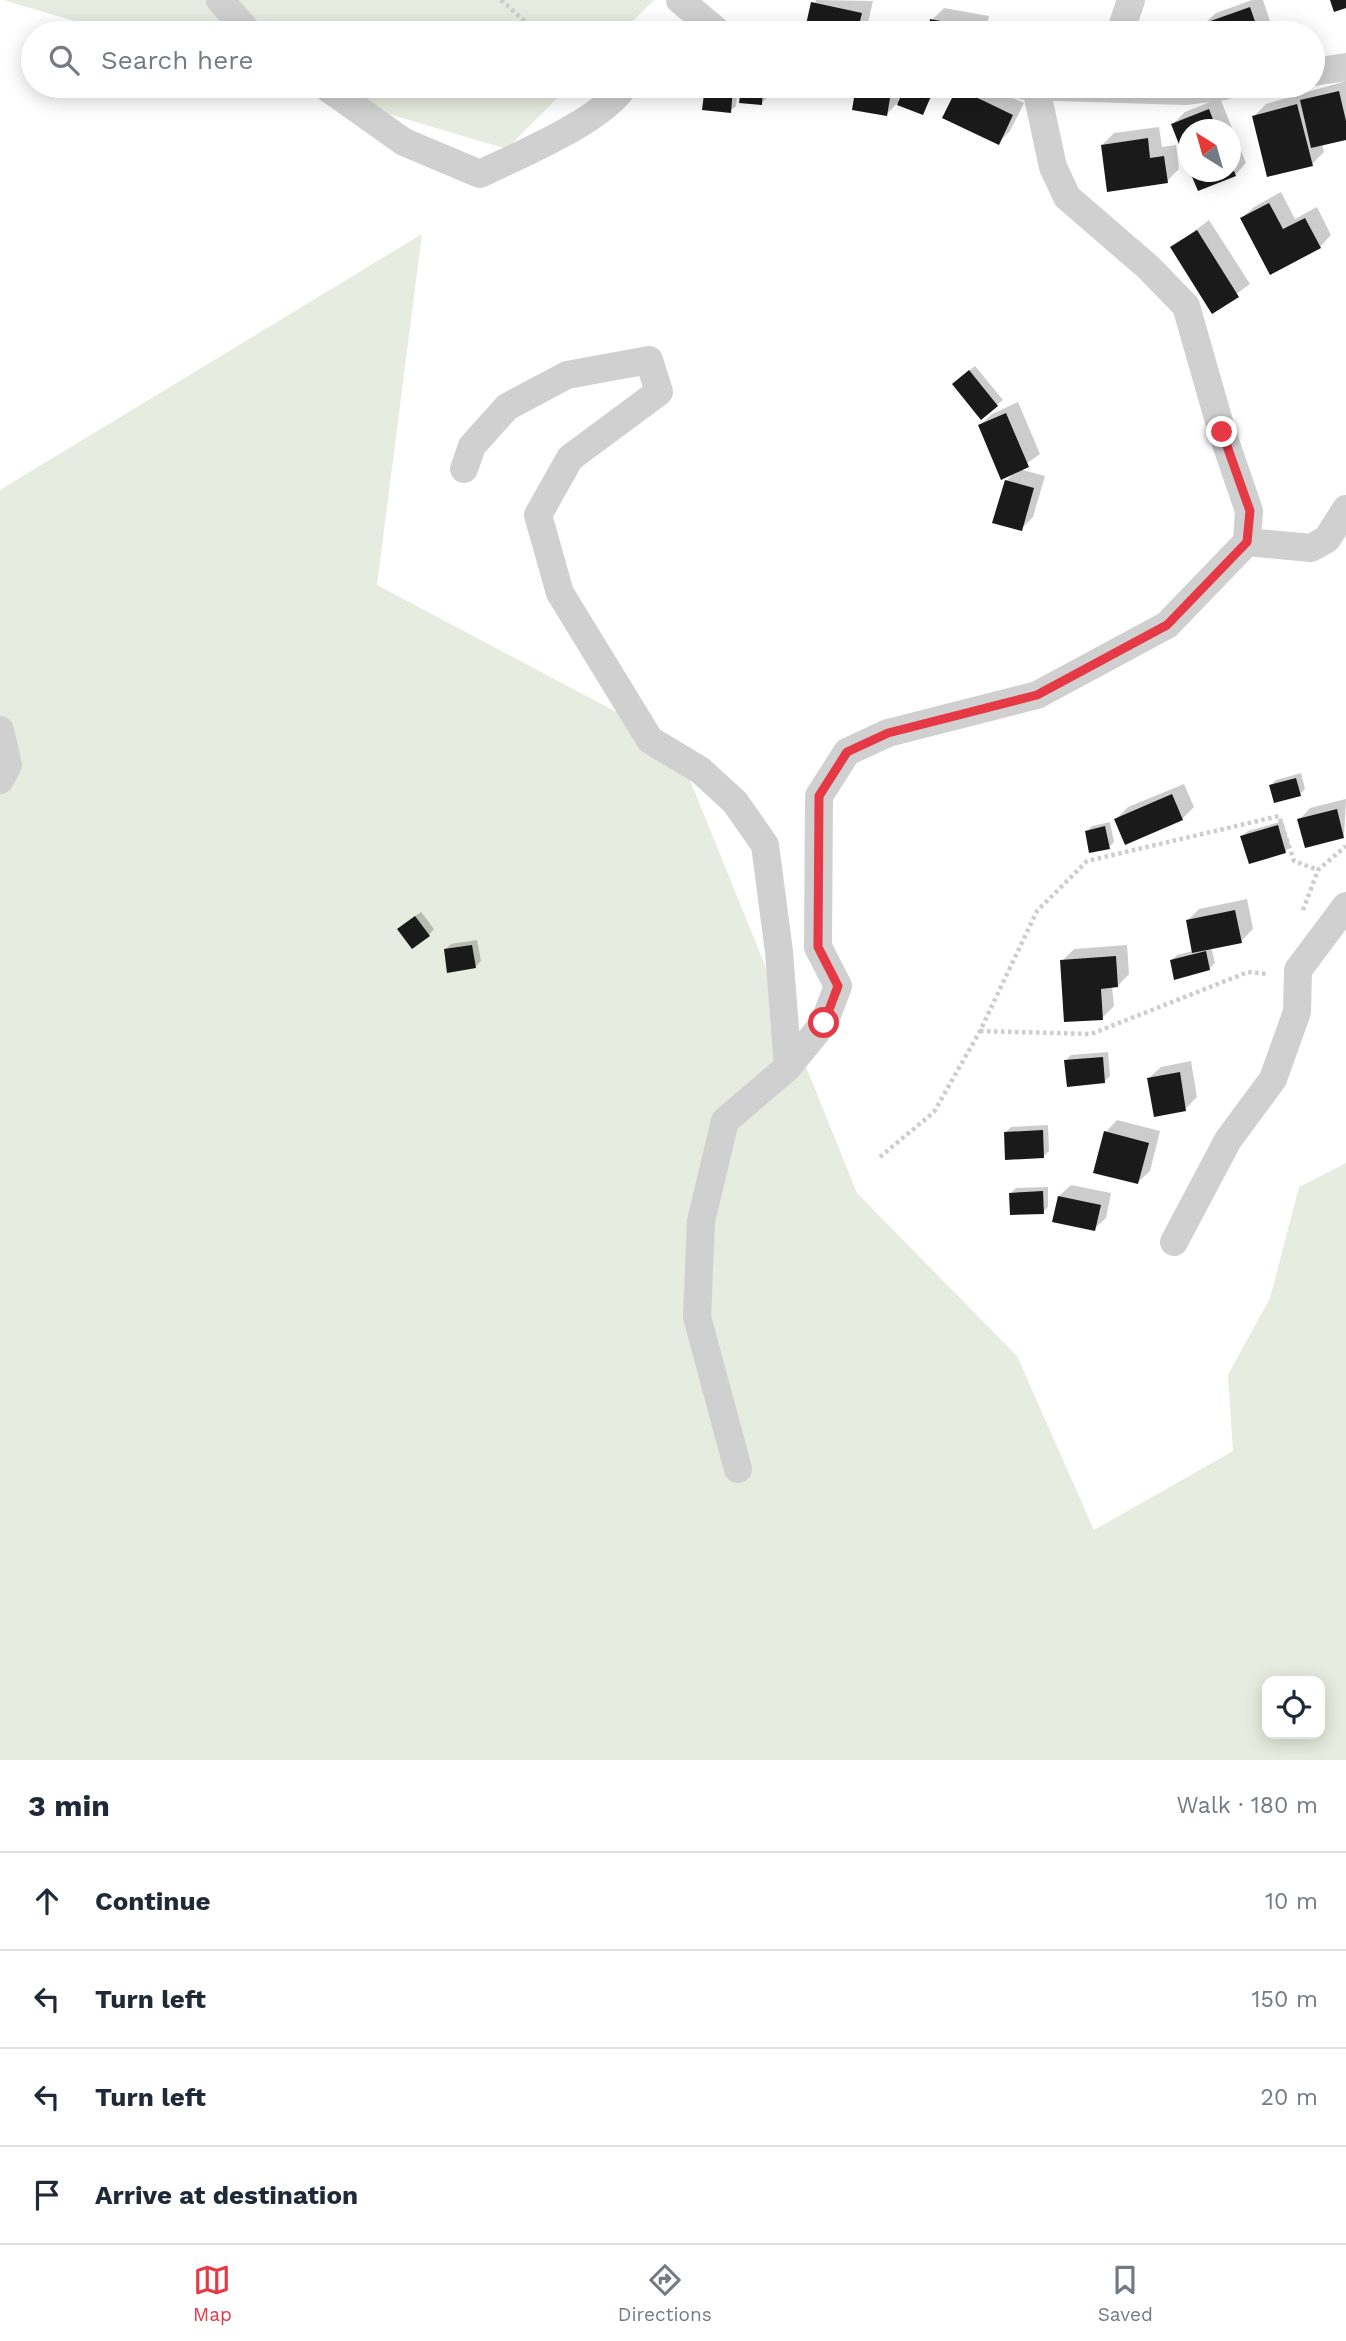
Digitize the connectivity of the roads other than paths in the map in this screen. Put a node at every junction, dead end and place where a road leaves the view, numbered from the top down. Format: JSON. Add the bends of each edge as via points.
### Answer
{"nodes":[{"id":1,"x":220,"y":0,"type":"edge"},
{"id":2,"x":680,"y":0,"type":"edge"},
{"id":3,"x":1131,"y":0,"type":"edge"},
{"id":4,"x":238,"y":21,"type":"edge"},
{"id":5,"x":705,"y":21,"type":"edge"},
{"id":6,"x":1125,"y":21,"type":"edge"},
{"id":7,"x":1346,"y":67,"type":"edge"},
{"id":8,"x":1325,"y":70,"type":"edge"},
{"id":9,"x":342,"y":98,"type":"edge"},
{"id":10,"x":616,"y":98,"type":"edge"},
{"id":11,"x":1037,"y":98,"type":"edge"},
{"id":12,"x":464,"y":470,"type":"dead end"},
{"id":13,"x":1346,"y":509,"type":"edge"},
{"id":14,"x":1247,"y":542,"type":"junction"},
{"id":15,"x":0,"y":730,"type":"edge"},
{"id":16,"x":0,"y":780,"type":"edge"},
{"id":17,"x":1346,"y":906,"type":"edge"},
{"id":18,"x":788,"y":1068,"type":"junction"},
{"id":19,"x":1174,"y":1242,"type":"dead end"},
{"id":20,"x":738,"y":1469,"type":"dead end"}],
"edges":[{"from":1,"to":4,"type":"street"},
{"from":2,"to":5,"type":"street"},
{"from":3,"to":6,"type":"street"},
{"from":7,"to":8,"type":"street"},
{"from":9,"to":10,"type":"street","via":[[404,142],[480,174],[542,144]]},
{"from":11,"to":14,"type":"street","via":[[1053,167],[1067,197],[1186,306],[1250,511]]},
{"from":12,"to":18,"type":"street","via":[[472,446],[507,407],[567,375],[649,360],[659,392],[570,458],[538,515],[559,593],[650,740],[700,770],[735,802],[765,845]]},
{"from":13,"to":14,"type":"street","via":[[1327,539],[1311,548]]},
{"from":14,"to":18,"type":"street","via":[[1167,625],[1037,695],[888,733],[847,752],[819,796],[818,947],[838,986],[824,1023]]},
{"from":15,"to":16,"type":"street","via":[[8,765]]},
{"from":17,"to":19,"type":"street","via":[[1298,970],[1297,1012],[1273,1079],[1228,1140]]},
{"from":18,"to":20,"type":"street","via":[[725,1121],[701,1222],[697,1317]]}]}
